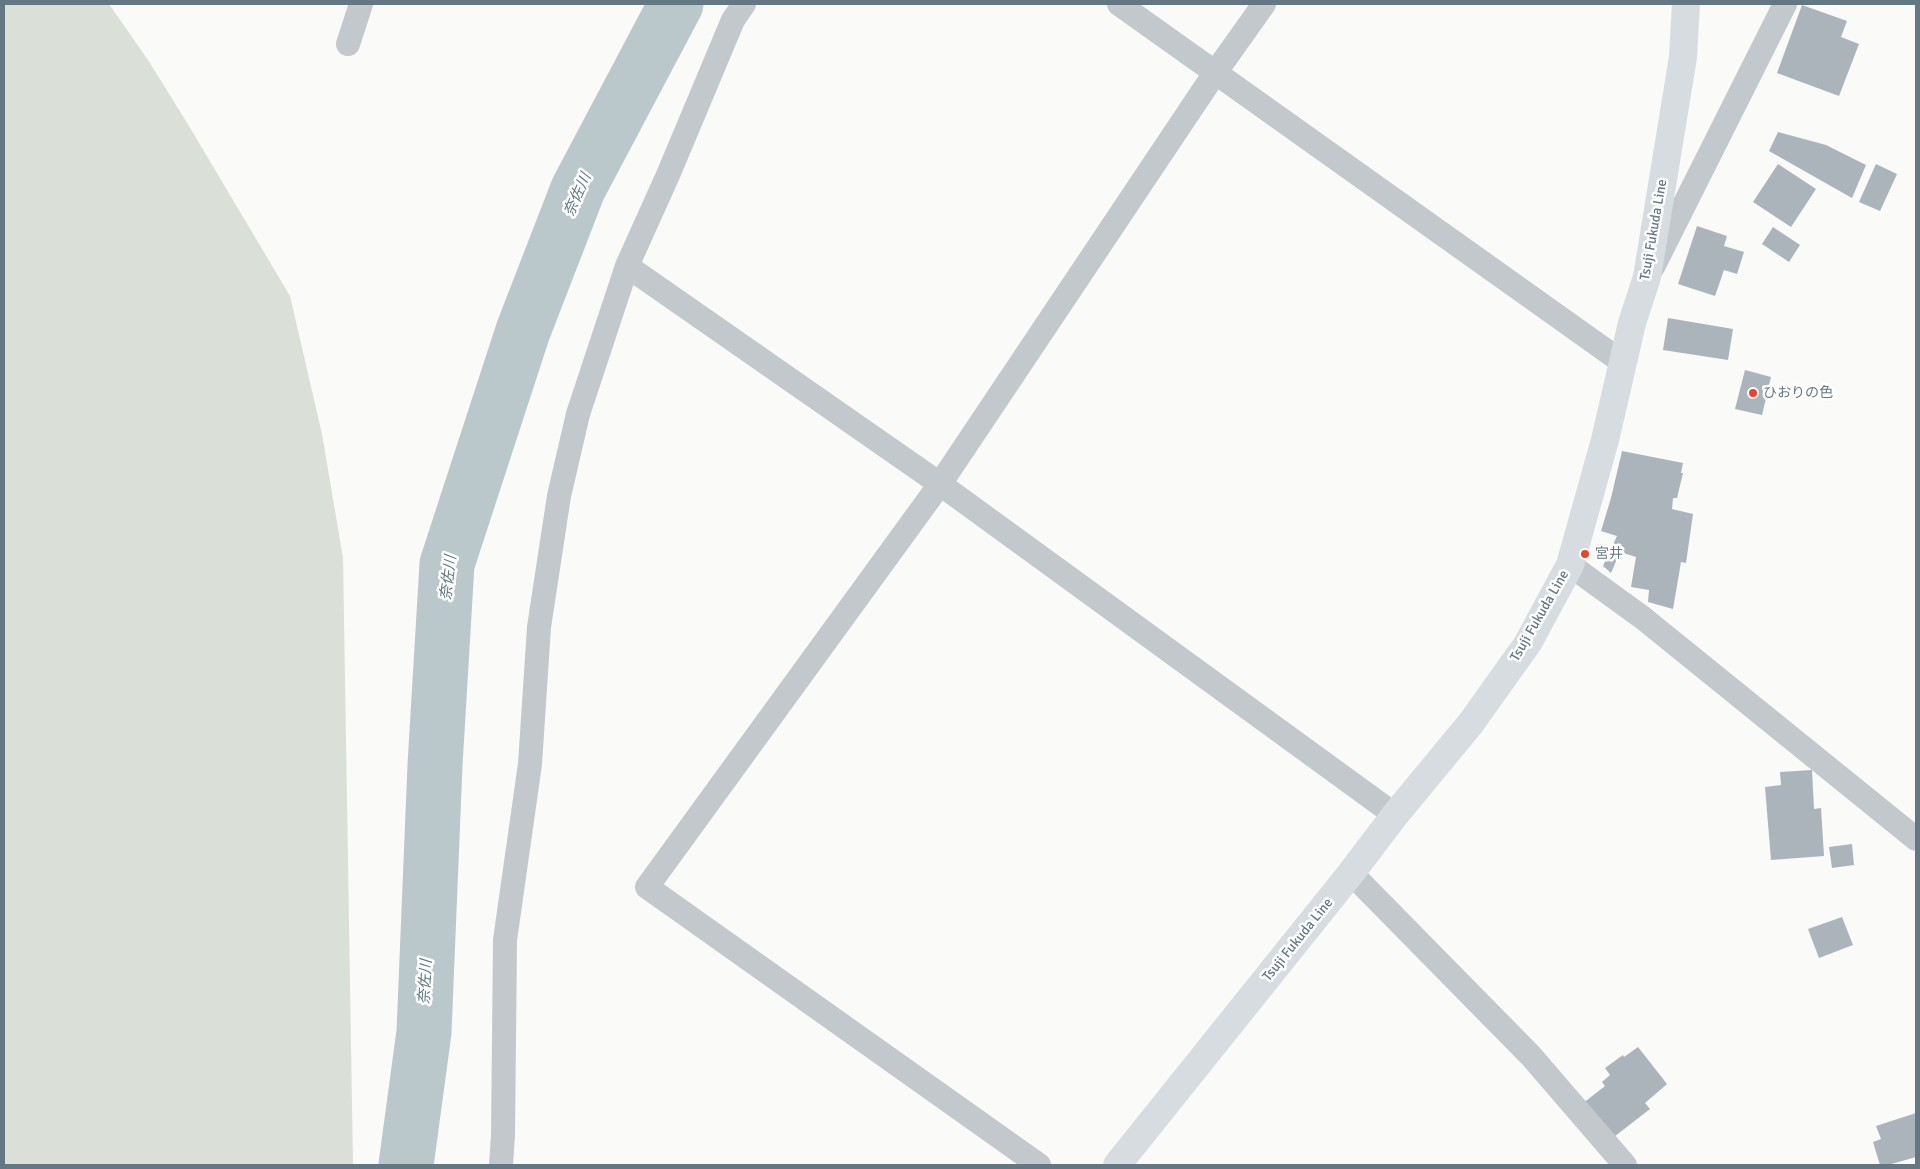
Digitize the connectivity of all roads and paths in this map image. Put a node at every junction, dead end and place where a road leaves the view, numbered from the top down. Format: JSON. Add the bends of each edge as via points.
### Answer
{"nodes":[{"id":1,"x":361,"y":4,"type":"edge"},
{"id":2,"x":744,"y":4,"type":"edge"},
{"id":3,"x":1119,"y":4,"type":"edge"},
{"id":4,"x":1264,"y":4,"type":"edge"},
{"id":5,"x":1686,"y":4,"type":"edge"},
{"id":6,"x":1785,"y":4,"type":"edge"},
{"id":7,"x":348,"y":44,"type":"dead end"},
{"id":8,"x":1215,"y":73,"type":"junction"},
{"id":9,"x":627,"y":266,"type":"junction"},
{"id":10,"x":1647,"y":277,"type":"junction"},
{"id":11,"x":1622,"y":362,"type":"junction"},
{"id":12,"x":940,"y":484,"type":"junction"},
{"id":13,"x":1570,"y":565,"type":"junction"},
{"id":14,"x":1395,"y":814,"type":"junction"},
{"id":15,"x":1916,"y":839,"type":"edge"},
{"id":16,"x":1351,"y":873,"type":"junction"},
{"id":17,"x":501,"y":1165,"type":"edge"},
{"id":18,"x":1039,"y":1165,"type":"edge"},
{"id":19,"x":1117,"y":1165,"type":"edge"},
{"id":20,"x":1625,"y":1165,"type":"edge"}],
"edges":[{"from":1,"to":7,"type":"street"},
{"from":2,"to":9,"type":"street","via":[[732,20]]},
{"from":3,"to":8,"type":"street"},
{"from":4,"to":8,"type":"street"},
{"from":5,"to":10,"type":"main road","name":"Tsuji Fukuda Line","via":[[1684,57]]},
{"from":6,"to":10,"type":"street"},
{"from":8,"to":11,"type":"street"},
{"from":8,"to":12,"type":"street"},
{"from":9,"to":12,"type":"street"},
{"from":9,"to":17,"type":"street","via":[[578,414],[559,496],[539,626],[530,764],[506,940]]},
{"from":10,"to":11,"type":"main road","name":"Tsuji Fukuda Line"},
{"from":11,"to":13,"type":"main road","name":"Tsuji Fukuda Line","via":[[1606,440]]},
{"from":12,"to":14,"type":"street"},
{"from":12,"to":18,"type":"street","via":[[647,887]]},
{"from":13,"to":14,"type":"main road","name":"Tsuji Fukuda Line","via":[[1528,643],[1471,723]]},
{"from":13,"to":15,"type":"street","via":[[1643,618]]},
{"from":14,"to":16,"type":"main road","name":"Tsuji Fukuda Line"},
{"from":16,"to":19,"type":"main road","name":"Tsuji Fukuda Line"},
{"from":16,"to":20,"type":"street","via":[[1531,1056]]}]}
